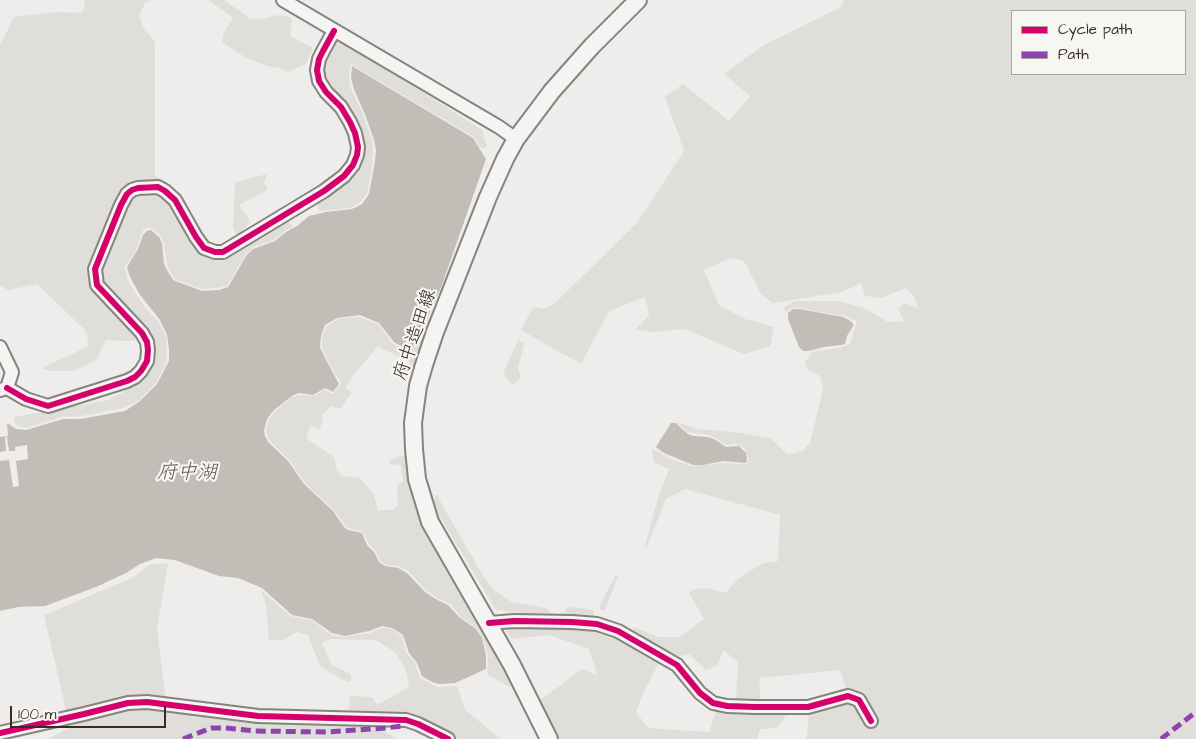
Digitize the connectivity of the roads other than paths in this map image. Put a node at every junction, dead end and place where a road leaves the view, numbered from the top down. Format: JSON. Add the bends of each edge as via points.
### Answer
{"nodes":[{"id":1,"x":283,"y":0,"type":"edge"},
{"id":2,"x":638,"y":0,"type":"edge"},
{"id":3,"x":334,"y":31,"type":"junction"},
{"id":4,"x":516,"y":139,"type":"junction"},
{"id":5,"x":0,"y":347,"type":"edge"},
{"id":6,"x":4,"y":389,"type":"edge"},
{"id":7,"x":488,"y":623,"type":"junction"},
{"id":8,"x":871,"y":721,"type":"dead end"},
{"id":9,"x":0,"y":733,"type":"edge"},
{"id":10,"x":448,"y":739,"type":"edge"},
{"id":11,"x":549,"y":739,"type":"edge"}],
"edges":[{"from":1,"to":3,"type":"street"},
{"from":2,"to":4,"type":"main road","name":"府中造田線","via":[[552,91]]},
{"from":3,"to":4,"type":"street"},
{"from":3,"to":6,"type":"street","via":[[319,59],[317,70],[319,81],[341,107],[355,133],[357,155],[344,176],[223,252],[204,248],[175,200],[165,191],[158,188],[132,190],[126,194],[95,269],[97,285],[142,333],[147,342],[147,362],[127,381],[48,406]]},
{"from":4,"to":7,"type":"main road","name":"府中造田線","via":[[488,198],[435,332],[418,386],[413,423],[417,479],[430,522]]},
{"from":5,"to":6,"type":"street","via":[[12,372]]},
{"from":7,"to":8,"type":"street","via":[[597,624],[618,631],[677,666],[713,703],[808,707],[848,696],[859,700]]},
{"from":7,"to":11,"type":"main road","name":"府中造田線"},
{"from":9,"to":10,"type":"street","via":[[128,703],[147,702],[258,716],[406,720]]}]}
